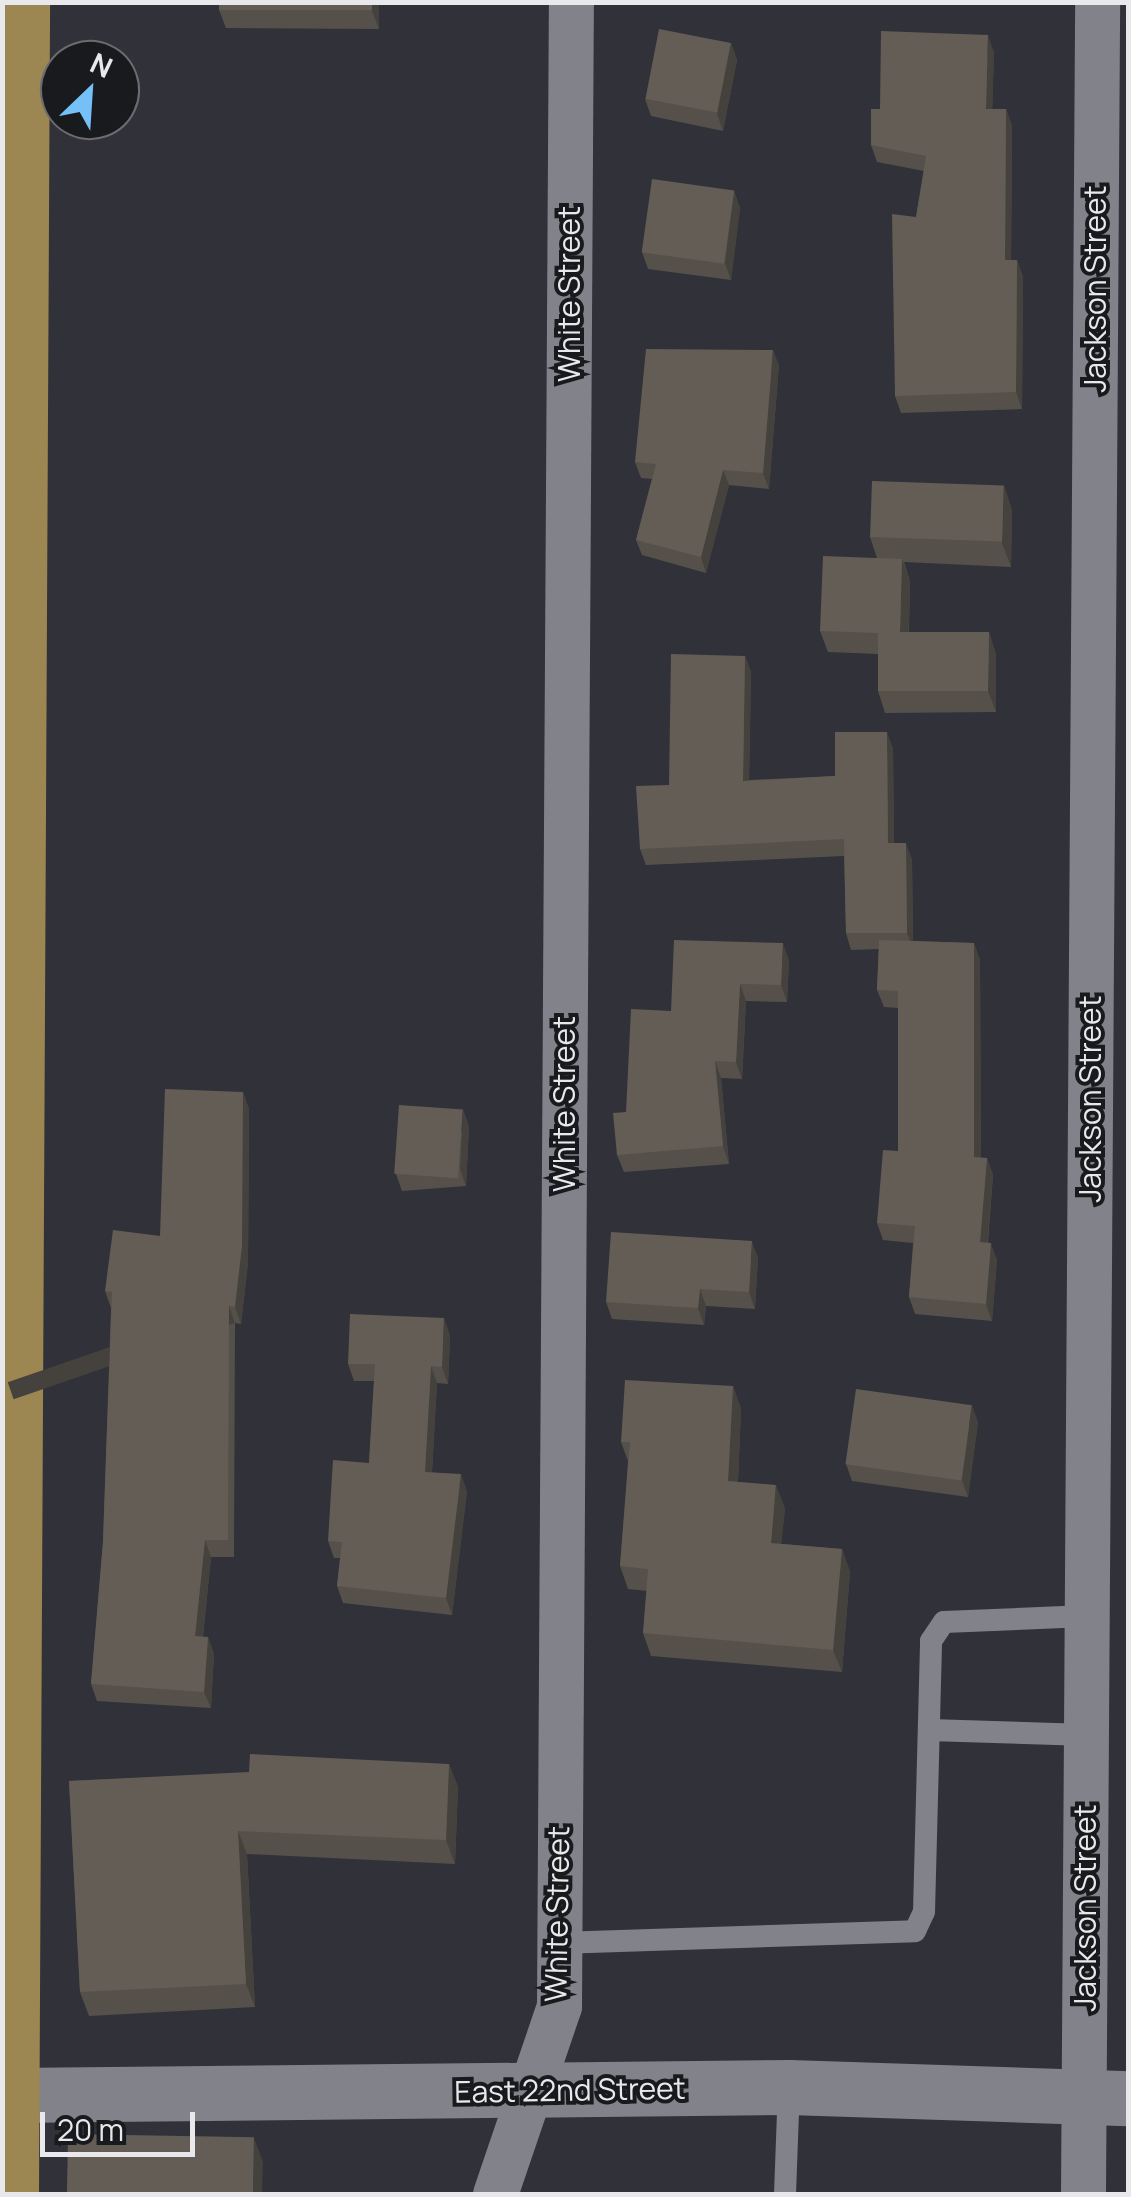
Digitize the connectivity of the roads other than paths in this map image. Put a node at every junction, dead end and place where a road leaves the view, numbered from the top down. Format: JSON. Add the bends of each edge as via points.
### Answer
{"nodes":[{"id":1,"x":22,"y":2,"type":"edge"},
{"id":2,"x":571,"y":2,"type":"edge"},
{"id":3,"x":1096,"y":2,"type":"edge"},
{"id":4,"x":10,"y":781,"type":"edge"},
{"id":5,"x":1087,"y":1616,"type":"junction"},
{"id":6,"x":929,"y":1730,"type":"junction"},
{"id":7,"x":1086,"y":1735,"type":"junction"},
{"id":8,"x":7,"y":1897,"type":"edge"},
{"id":9,"x":558,"y":1943,"type":"junction"},
{"id":10,"x":789,"y":2088,"type":"junction"},
{"id":11,"x":532,"y":2091,"type":"junction"},
{"id":12,"x":12,"y":2095,"type":"junction"},
{"id":13,"x":1106,"y":2097,"type":"edge"},
{"id":14,"x":11,"y":2194,"type":"edge"},
{"id":15,"x":495,"y":2194,"type":"edge"},
{"id":16,"x":785,"y":2194,"type":"edge"},
{"id":17,"x":1083,"y":2194,"type":"edge"}],
"edges":[{"from":1,"to":4,"type":"main road"},
{"from":2,"to":9,"type":"street","name":"White Street"},
{"from":3,"to":5,"type":"street","name":"Jackson Street"},
{"from":4,"to":8,"type":"main road"},
{"from":5,"to":6,"type":"lane","via":[[944,1622],[932,1641]]},
{"from":5,"to":7,"type":"street","name":"Jackson Street"},
{"from":6,"to":7,"type":"lane"},
{"from":6,"to":9,"type":"lane","via":[[924,1912],[915,1931]]},
{"from":7,"to":13,"type":"street","name":"Jackson Street"},
{"from":8,"to":12,"type":"main road"},
{"from":9,"to":11,"type":"street","name":"White Street","via":[[559,2006]]},
{"from":10,"to":11,"type":"street","name":"East 22nd Street"},
{"from":10,"to":13,"type":"street","name":"East 22nd Street"},
{"from":10,"to":16,"type":"lane"},
{"from":11,"to":12,"type":"street","name":"East 22nd Street"},
{"from":11,"to":15,"type":"street","name":"White Street"},
{"from":12,"to":14,"type":"main road"},
{"from":13,"to":17,"type":"street","name":"Jackson Street"}]}
